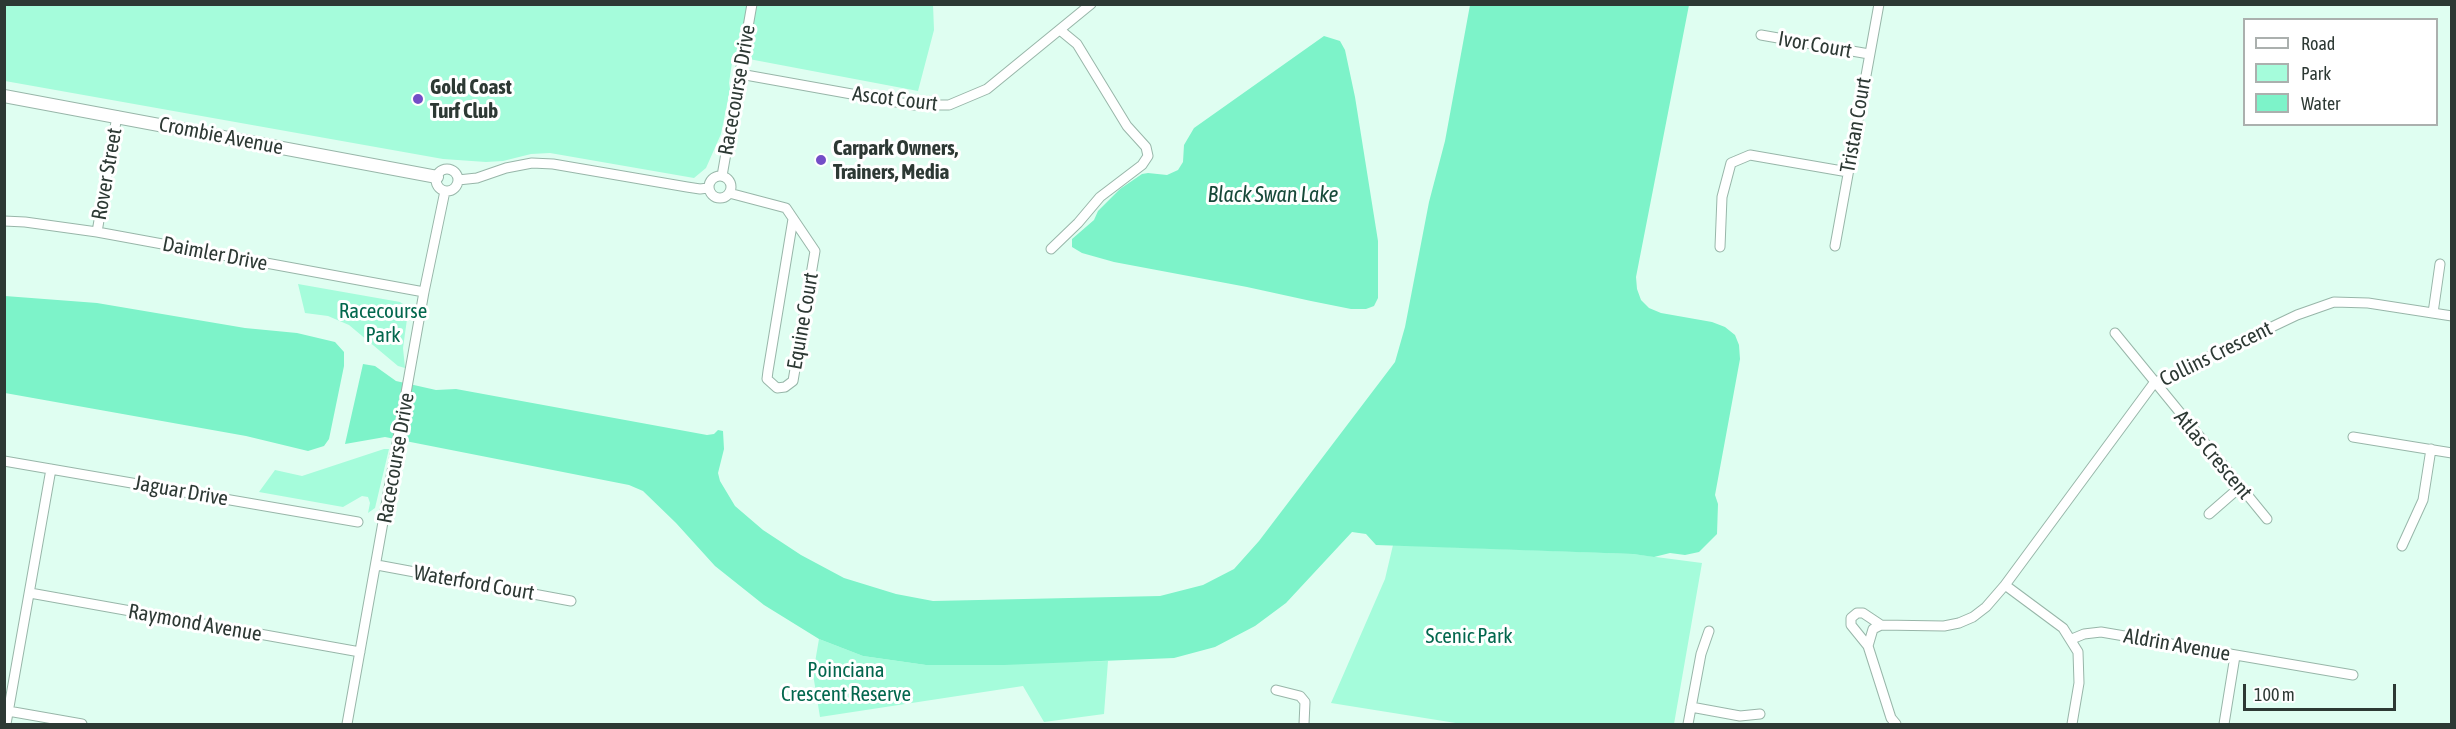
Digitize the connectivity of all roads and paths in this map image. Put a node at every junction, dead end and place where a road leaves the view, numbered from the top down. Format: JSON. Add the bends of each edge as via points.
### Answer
{"nodes":[{"id":1,"x":752,"y":4,"type":"edge"},
{"id":2,"x":1091,"y":4,"type":"edge"},
{"id":3,"x":1880,"y":4,"type":"edge"},
{"id":4,"x":1060,"y":30,"type":"junction"},
{"id":5,"x":1761,"y":35,"type":"dead end"},
{"id":6,"x":1869,"y":54,"type":"junction"},
{"id":7,"x":740,"y":74,"type":"junction"},
{"id":8,"x":4,"y":96,"type":"edge"},
{"id":9,"x":117,"y":116,"type":"junction"},
{"id":10,"x":1848,"y":172,"type":"junction"},
{"id":11,"x":722,"y":176,"type":"junction"},
{"id":12,"x":437,"y":177,"type":"junction"},
{"id":13,"x":458,"y":180,"type":"junction"},
{"id":14,"x":708,"y":188,"type":"junction"},
{"id":15,"x":445,"y":191,"type":"junction"},
{"id":16,"x":729,"y":193,"type":"junction"},
{"id":17,"x":793,"y":219,"type":"junction"},
{"id":18,"x":4,"y":221,"type":"edge"},
{"id":19,"x":97,"y":232,"type":"junction"},
{"id":20,"x":1835,"y":246,"type":"dead end"},
{"id":21,"x":1720,"y":247,"type":"dead end"},
{"id":22,"x":1051,"y":249,"type":"dead end"},
{"id":23,"x":2440,"y":264,"type":"dead end"},
{"id":24,"x":424,"y":292,"type":"junction"},
{"id":25,"x":2433,"y":313,"type":"junction"},
{"id":26,"x":2451,"y":316,"type":"edge"},
{"id":27,"x":2115,"y":333,"type":"dead end"},
{"id":28,"x":2154,"y":383,"type":"junction"},
{"id":29,"x":2353,"y":437,"type":"dead end"},
{"id":30,"x":2431,"y":449,"type":"junction"},
{"id":31,"x":2451,"y":453,"type":"edge"},
{"id":32,"x":4,"y":461,"type":"edge"},
{"id":33,"x":51,"y":469,"type":"junction"},
{"id":34,"x":2240,"y":487,"type":"junction"},
{"id":35,"x":2210,"y":514,"type":"dead end"},
{"id":36,"x":2267,"y":519,"type":"dead end"},
{"id":37,"x":358,"y":522,"type":"dead end"},
{"id":38,"x":2402,"y":546,"type":"dead end"},
{"id":39,"x":377,"y":565,"type":"junction"},
{"id":40,"x":2005,"y":585,"type":"junction"},
{"id":41,"x":30,"y":593,"type":"junction"},
{"id":42,"x":571,"y":601,"type":"dead end"},
{"id":43,"x":1881,"y":625,"type":"junction"},
{"id":44,"x":1709,"y":631,"type":"dead end"},
{"id":45,"x":2072,"y":639,"type":"junction"},
{"id":46,"x":1868,"y":646,"type":"junction"},
{"id":47,"x":360,"y":652,"type":"junction"},
{"id":48,"x":2235,"y":656,"type":"junction"},
{"id":49,"x":2354,"y":675,"type":"dead end"},
{"id":50,"x":1276,"y":690,"type":"dead end"},
{"id":51,"x":1691,"y":707,"type":"junction"},
{"id":52,"x":8,"y":711,"type":"junction"},
{"id":53,"x":1760,"y":714,"type":"dead end"},
{"id":54,"x":6,"y":724,"type":"edge"},
{"id":55,"x":82,"y":724,"type":"edge"},
{"id":56,"x":347,"y":724,"type":"edge"},
{"id":57,"x":1304,"y":724,"type":"edge"},
{"id":58,"x":1688,"y":724,"type":"edge"},
{"id":59,"x":1896,"y":724,"type":"edge"},
{"id":60,"x":2072,"y":724,"type":"edge"},
{"id":61,"x":2224,"y":724,"type":"edge"}],
"edges":[{"from":1,"to":7,"type":"street","name":"Racecourse Drive"},
{"from":2,"to":4,"type":"street","name":"Ascot Court"},
{"from":3,"to":6,"type":"street","name":"Tristan Court"},
{"from":4,"to":7,"type":"street","name":"Ascot Court","via":[[987,89],[948,105],[913,105]]},
{"from":4,"to":22,"type":"street","via":[[1077,44],[1127,126],[1146,147],[1148,156],[1142,165],[1100,196]]},
{"from":5,"to":6,"type":"street","name":"Ivor Court"},
{"from":6,"to":10,"type":"street","name":"Tristan Court"},
{"from":7,"to":11,"type":"street","name":"Racecourse Drive"},
{"from":8,"to":9,"type":"street","name":"Crombie Avenue"},
{"from":9,"to":12,"type":"street","name":"Crombie Avenue"},
{"from":9,"to":19,"type":"street","name":"Rover Street"},
{"from":10,"to":20,"type":"street","name":"Tristan Court"},
{"from":10,"to":21,"type":"street","via":[[1750,155],[1731,163],[1722,196]]},
{"from":11,"to":14,"type":"street","via":[[714,178]]},
{"from":11,"to":16,"type":"street","via":[[730,182]]},
{"from":12,"to":13,"type":"street","via":[[447,169],[456,173]]},
{"from":12,"to":15,"type":"street","via":[[438,187]]},
{"from":13,"to":14,"type":"street","via":[[506,168],[553,164]]},
{"from":13,"to":15,"type":"street","via":[[455,188]]},
{"from":14,"to":16,"type":"street","via":[[716,198]]},
{"from":15,"to":24,"type":"street","name":"Racecourse Drive"},
{"from":16,"to":17,"type":"street","name":"Equine Court","via":[[786,208]]},
{"from":17,"to":17,"type":"street","name":"Equine Court","via":[[815,251],[793,381],[777,388],[767,379]]},
{"from":18,"to":19,"type":"street","name":"Daimler Drive"},
{"from":19,"to":24,"type":"street","name":"Daimler Drive"},
{"from":23,"to":25,"type":"street"},
{"from":24,"to":39,"type":"street","name":"Racecourse Drive"},
{"from":25,"to":26,"type":"street","name":"Collins Crescent"},
{"from":25,"to":28,"type":"street","name":"Collins Crescent","via":[[2334,302],[2297,315]]},
{"from":27,"to":28,"type":"street","name":"Atlas Crescent"},
{"from":28,"to":34,"type":"street","name":"Atlas Crescent"},
{"from":28,"to":40,"type":"street","name":"Collins Crescent"},
{"from":29,"to":30,"type":"street"},
{"from":30,"to":31,"type":"street"},
{"from":30,"to":38,"type":"street","via":[[2423,500]]},
{"from":32,"to":33,"type":"street","name":"Jaguar Drive"},
{"from":33,"to":37,"type":"street","name":"Jaguar Drive"},
{"from":33,"to":41,"type":"street"},
{"from":34,"to":35,"type":"street"},
{"from":34,"to":36,"type":"street","name":"Atlas Crescent"},
{"from":39,"to":42,"type":"street","name":"Waterford Court"},
{"from":39,"to":47,"type":"street","name":"Racecourse Drive"},
{"from":40,"to":43,"type":"street","name":"Collins Crescent","via":[[1986,607],[1959,623]]},
{"from":40,"to":45,"type":"street","via":[[2051,618]]},
{"from":41,"to":47,"type":"street","name":"Raymond Avenue"},
{"from":41,"to":52,"type":"street"},
{"from":43,"to":46,"type":"street","via":[[1871,632]]},
{"from":43,"to":46,"type":"street","name":"Collins Crescent","via":[[1863,613],[1851,618],[1851,625]]},
{"from":44,"to":51,"type":"street"},
{"from":45,"to":48,"type":"street","name":"Aldrin Avenue","via":[[2101,632]]},
{"from":45,"to":60,"type":"street","via":[[2080,668]]},
{"from":46,"to":59,"type":"street","name":"Collins Crescent"},
{"from":47,"to":56,"type":"street","name":"Racecourse Drive"},
{"from":48,"to":49,"type":"street","name":"Aldrin Avenue"},
{"from":48,"to":61,"type":"street"},
{"from":50,"to":57,"type":"street","via":[[1300,696],[1305,702]]},
{"from":51,"to":53,"type":"street","via":[[1740,716]]},
{"from":51,"to":58,"type":"street"},
{"from":52,"to":54,"type":"street"},
{"from":52,"to":55,"type":"street"}]}
